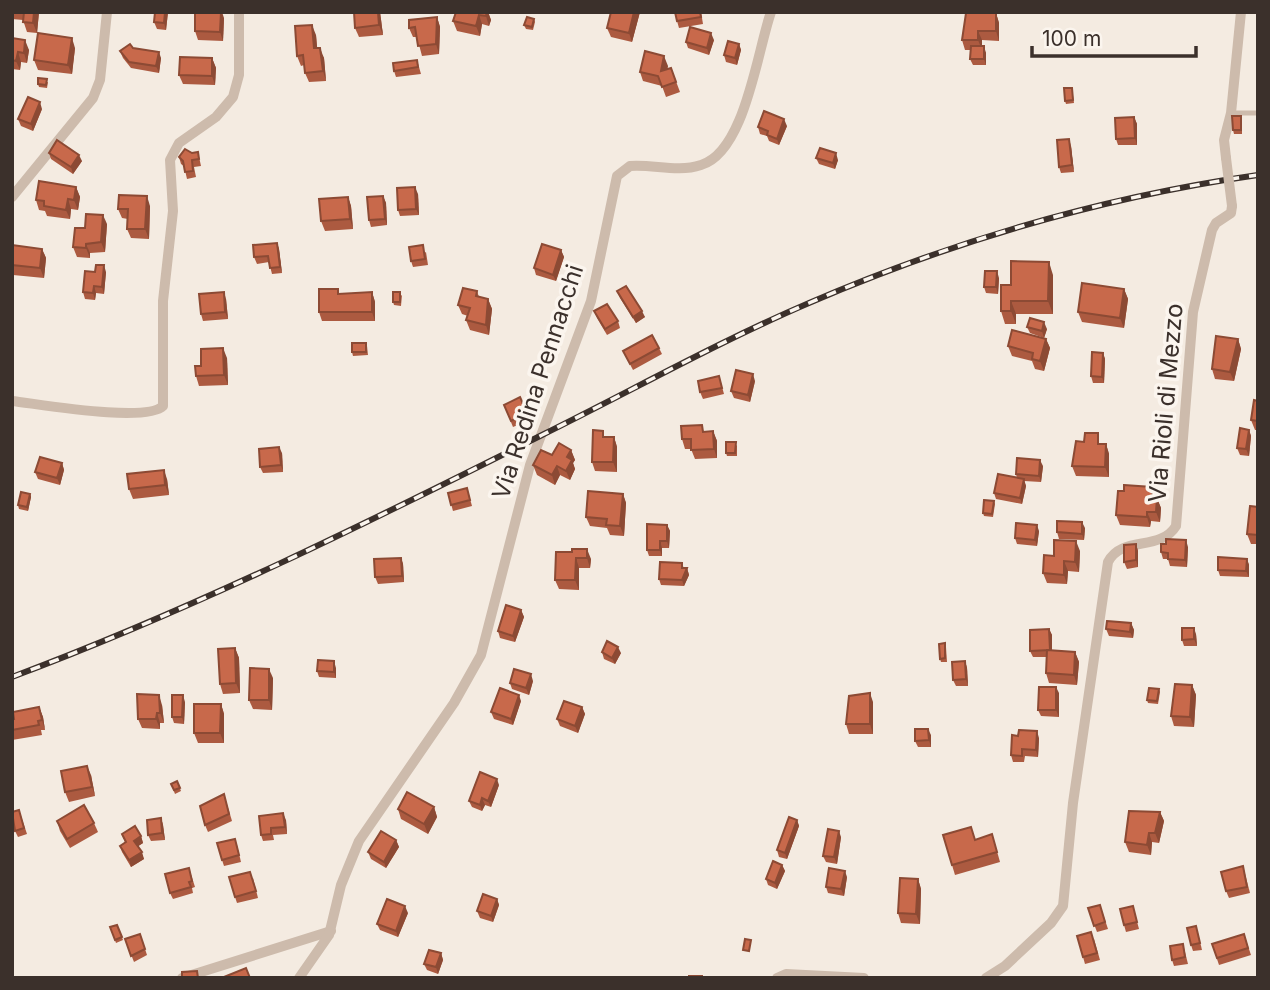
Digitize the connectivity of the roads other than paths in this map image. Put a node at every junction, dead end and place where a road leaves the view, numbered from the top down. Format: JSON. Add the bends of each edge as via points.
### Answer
{"nodes":[{"id":1,"x":107,"y":12,"type":"edge"},
{"id":2,"x":239,"y":12,"type":"edge"},
{"id":3,"x":771,"y":12,"type":"edge"},
{"id":4,"x":1241,"y":12,"type":"edge"},
{"id":5,"x":1231,"y":113,"type":"junction"},
{"id":6,"x":1258,"y":113,"type":"edge"},
{"id":7,"x":12,"y":197,"type":"edge"},
{"id":8,"x":12,"y":401,"type":"edge"},
{"id":9,"x":331,"y":931,"type":"junction"},
{"id":10,"x":182,"y":978,"type":"edge"},
{"id":11,"x":299,"y":978,"type":"edge"},
{"id":12,"x":777,"y":978,"type":"edge"},
{"id":13,"x":864,"y":978,"type":"edge"},
{"id":14,"x":985,"y":978,"type":"edge"}],
"edges":[{"from":1,"to":7,"type":"street","via":[[100,80],[93,98]]},
{"from":2,"to":8,"type":"street","via":[[239,75],[233,97],[216,117],[177,145],[170,160],[173,211],[163,301],[163,406],[151,412],[110,412]]},
{"from":3,"to":9,"type":"street","name":"Via Redina Pennacchi","via":[[742,110],[723,151],[694,167],[630,166],[617,176],[590,301],[530,465],[481,655],[359,841],[341,885]]},
{"from":4,"to":5,"type":"street","name":"Via Rioli di Mezzo"},
{"from":5,"to":6,"type":"lane"},
{"from":5,"to":14,"type":"street","name":"Via Rioli di Mezzo","bridge":true,"via":[[1224,140],[1231,213],[1212,230],[1195,294],[1176,526],[1159,540],[1117,550],[1107,565],[1063,906],[1051,923]]},
{"from":9,"to":10,"type":"street"},
{"from":9,"to":11,"type":"street","name":"Via Redina Pennacchi"},
{"from":12,"to":13,"type":"street","via":[[789,974]]}]}
